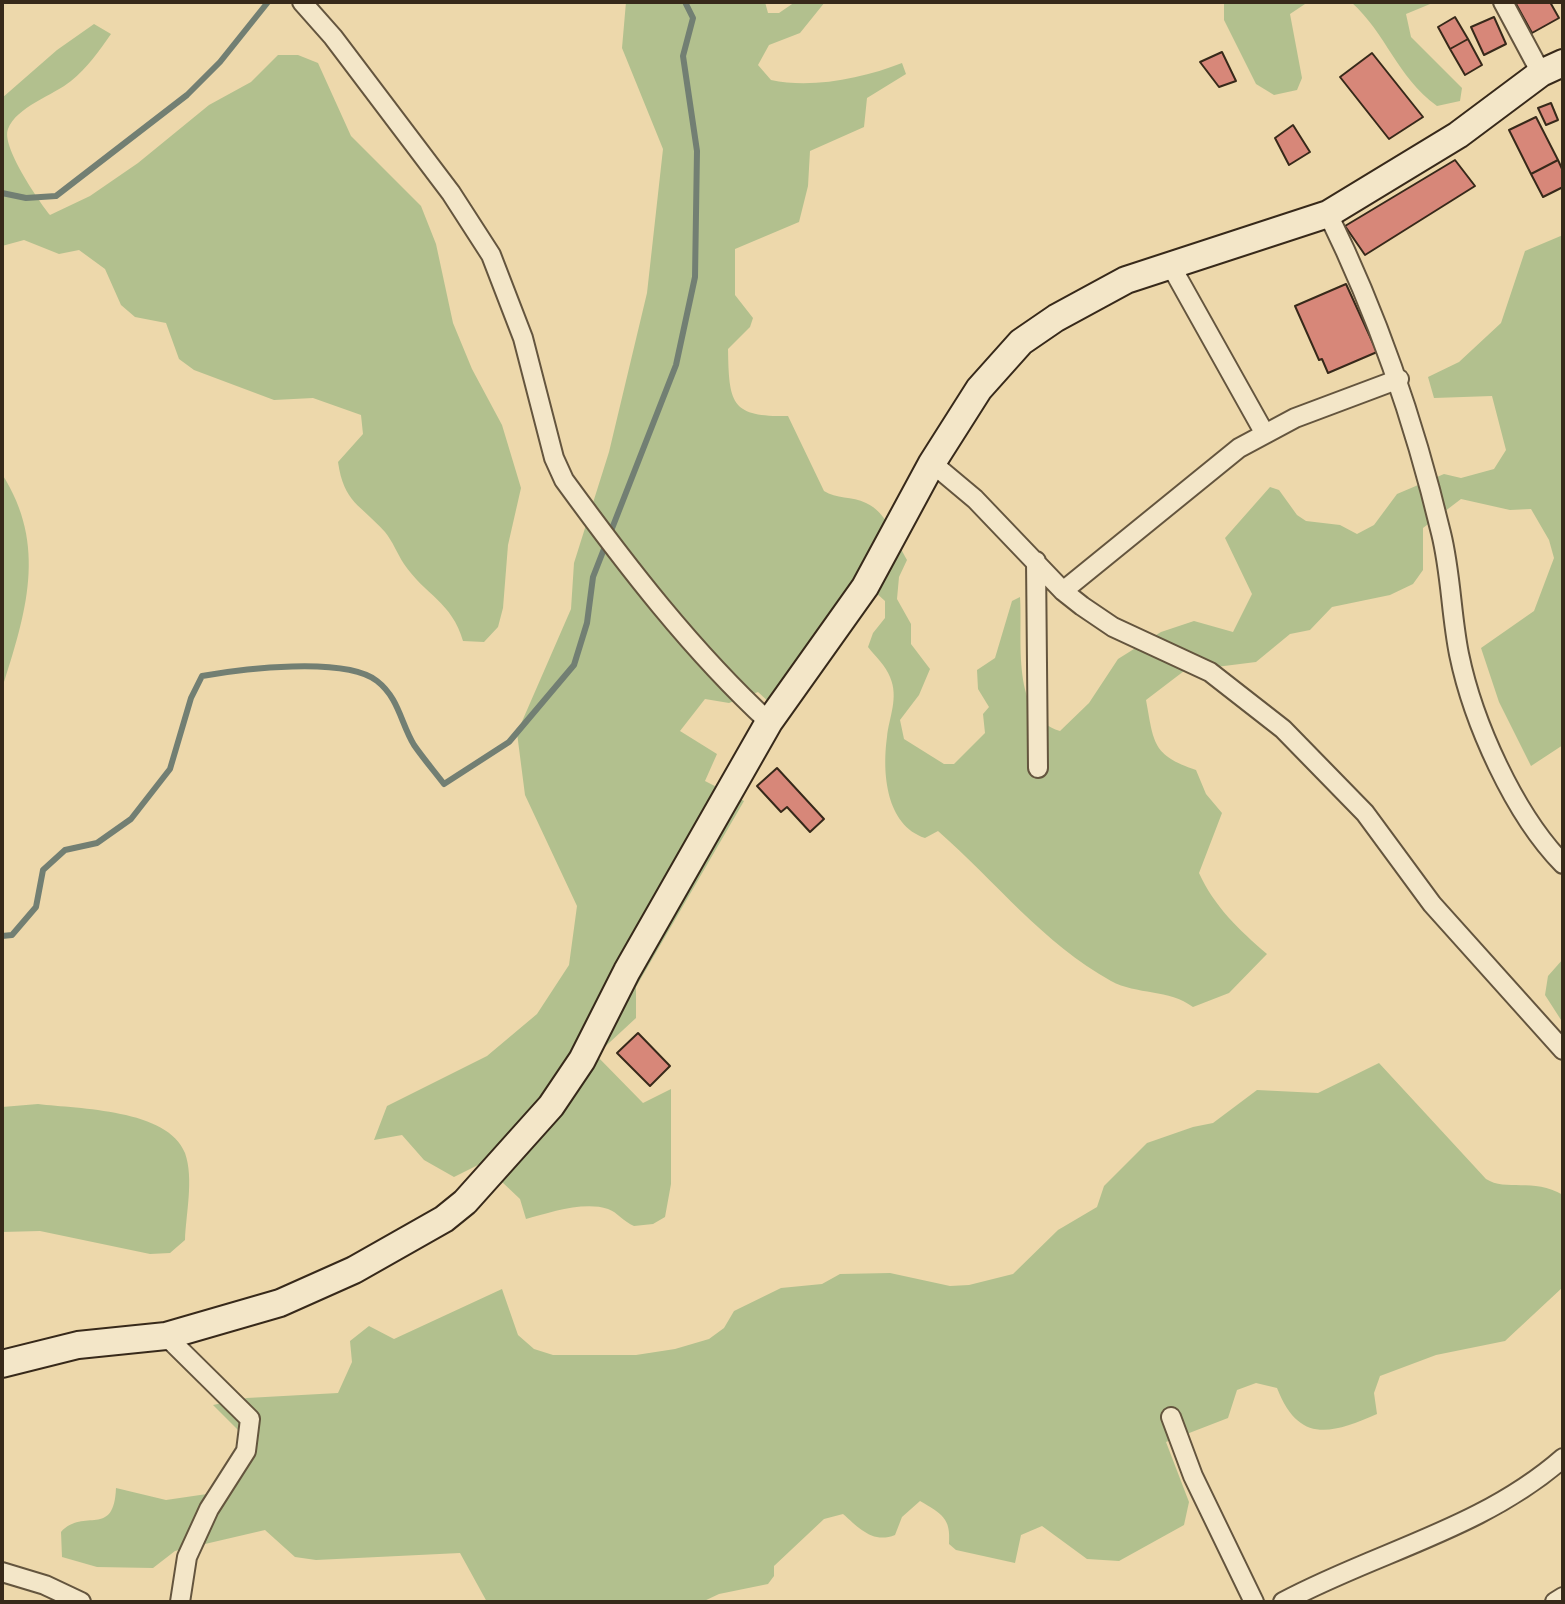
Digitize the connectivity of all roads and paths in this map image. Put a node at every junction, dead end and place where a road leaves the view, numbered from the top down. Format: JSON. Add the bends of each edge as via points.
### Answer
{"nodes":[{"id":1,"x":302,"y":2,"type":"edge"},
{"id":2,"x":1503,"y":2,"type":"edge"},
{"id":3,"x":1552,"y":68,"type":"edge"},
{"id":4,"x":1328,"y":214,"type":"junction"},
{"id":5,"x":1171,"y":266,"type":"junction"},
{"id":6,"x":1399,"y":379,"type":"junction"},
{"id":7,"x":1265,"y":434,"type":"junction"},
{"id":8,"x":932,"y":463,"type":"junction"},
{"id":9,"x":1036,"y":561,"type":"junction"},
{"id":10,"x":1063,"y":591,"type":"junction"},
{"id":11,"x":769,"y":722,"type":"junction"},
{"id":12,"x":1038,"y":768,"type":"dead end"},
{"id":13,"x":1563,"y":864,"type":"edge"},
{"id":14,"x":1563,"y":1050,"type":"edge"},
{"id":15,"x":166,"y":1336,"type":"junction"},
{"id":16,"x":2,"y":1364,"type":"edge"},
{"id":17,"x":1171,"y":1417,"type":"dead end"},
{"id":18,"x":1563,"y":1458,"type":"edge"},
{"id":19,"x":2,"y":1572,"type":"edge"},
{"id":20,"x":1563,"y":1597,"type":"edge"},
{"id":21,"x":81,"y":1602,"type":"edge"},
{"id":22,"x":180,"y":1602,"type":"edge"},
{"id":23,"x":1254,"y":1602,"type":"edge"},
{"id":24,"x":1283,"y":1602,"type":"edge"},
{"id":25,"x":1555,"y":1602,"type":"edge"}],
"edges":[{"from":1,"to":11,"type":"street","via":[[451,193],[491,255],[523,338],[564,480],[689,639]]},
{"from":2,"to":3,"type":"street"},
{"from":3,"to":4,"type":"main road","via":[[1458,135]]},
{"from":4,"to":5,"type":"main road"},
{"from":4,"to":6,"type":"street"},
{"from":5,"to":7,"type":"street"},
{"from":5,"to":8,"type":"main road","via":[[1126,280],[1021,342],[979,389]]},
{"from":6,"to":7,"type":"street"},
{"from":6,"to":13,"type":"street","via":[[1442,536],[1472,704],[1528,818]]},
{"from":7,"to":10,"type":"street","via":[[1192,483]]},
{"from":8,"to":9,"type":"street"},
{"from":8,"to":11,"type":"main road","via":[[865,587]]},
{"from":9,"to":10,"type":"street"},
{"from":9,"to":12,"type":"street"},
{"from":10,"to":14,"type":"street","via":[[1113,627],[1210,672],[1283,729],[1365,813],[1432,904]]},
{"from":11,"to":15,"type":"main road","via":[[582,1060],[551,1106],[465,1202],[354,1270],[280,1303]]},
{"from":15,"to":16,"type":"main road","via":[[78,1345]]},
{"from":15,"to":22,"type":"street","via":[[250,1419],[246,1451],[209,1509],[187,1557]]},
{"from":17,"to":23,"type":"street","via":[[1193,1476]]},
{"from":18,"to":24,"type":"street","via":[[1481,1515]]},
{"from":19,"to":21,"type":"street"},
{"from":20,"to":25,"type":"street"}]}
